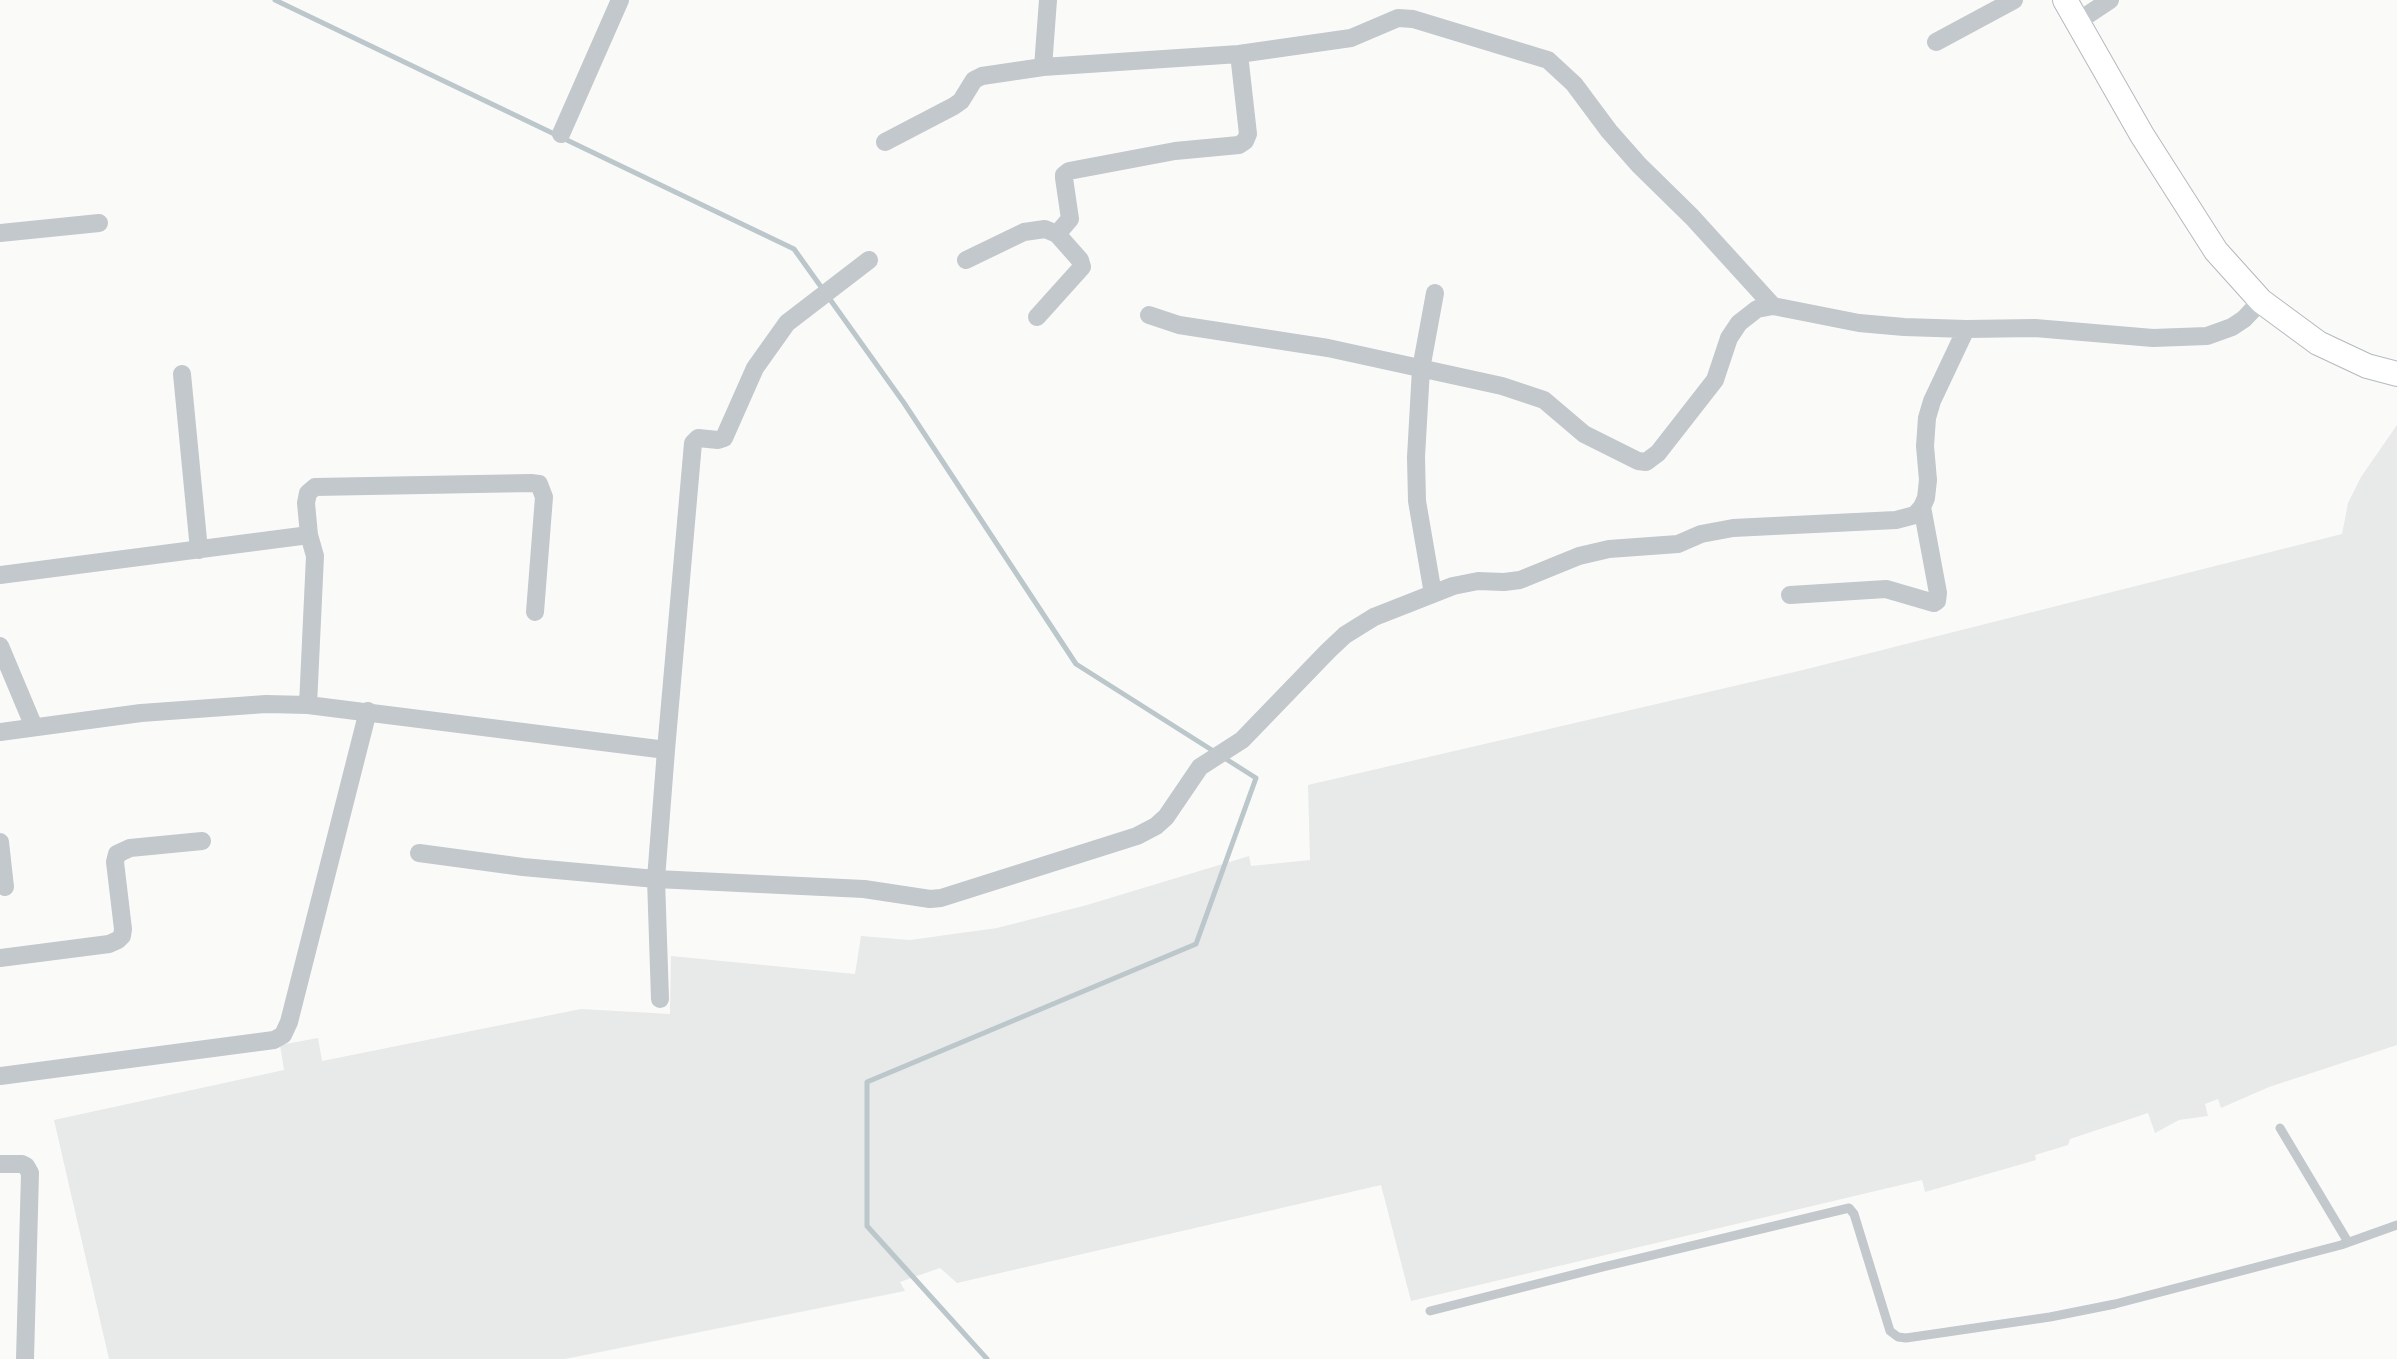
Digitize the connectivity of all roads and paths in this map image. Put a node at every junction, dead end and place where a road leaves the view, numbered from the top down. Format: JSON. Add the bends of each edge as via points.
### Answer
{"nodes":[{"id":1,"x":620,"y":0,"type":"edge"},
{"id":2,"x":1048,"y":0,"type":"edge"},
{"id":3,"x":2014,"y":0,"type":"edge"},
{"id":4,"x":2110,"y":0,"type":"edge"},
{"id":5,"x":2071,"y":11,"type":"edge"},
{"id":6,"x":1936,"y":42,"type":"dead end"},
{"id":7,"x":1239,"y":54,"type":"junction"},
{"id":8,"x":1043,"y":67,"type":"junction"},
{"id":9,"x":561,"y":134,"type":"dead end"},
{"id":10,"x":885,"y":142,"type":"dead end"},
{"id":11,"x":99,"y":223,"type":"dead end"},
{"id":12,"x":0,"y":233,"type":"edge"},
{"id":13,"x":1057,"y":234,"type":"junction"},
{"id":14,"x":869,"y":260,"type":"dead end"},
{"id":15,"x":966,"y":260,"type":"dead end"},
{"id":16,"x":1435,"y":293,"type":"dead end"},
{"id":17,"x":2261,"y":301,"type":"junction"},
{"id":18,"x":1773,"y":306,"type":"junction"},
{"id":19,"x":1149,"y":315,"type":"dead end"},
{"id":20,"x":1037,"y":317,"type":"dead end"},
{"id":21,"x":1966,"y":329,"type":"junction"},
{"id":22,"x":1421,"y":369,"type":"junction"},
{"id":23,"x":183,"y":374,"type":"dead end"},
{"id":24,"x":2397,"y":374,"type":"edge"},
{"id":25,"x":1922,"y":508,"type":"junction"},
{"id":26,"x":309,"y":535,"type":"junction"},
{"id":27,"x":199,"y":550,"type":"junction"},
{"id":28,"x":0,"y":575,"type":"edge"},
{"id":29,"x":1433,"y":594,"type":"junction"},
{"id":30,"x":1790,"y":594,"type":"dead end"},
{"id":31,"x":535,"y":611,"type":"dead end"},
{"id":32,"x":0,"y":646,"type":"edge"},
{"id":33,"x":308,"y":705,"type":"junction"},
{"id":34,"x":368,"y":711,"type":"junction"},
{"id":35,"x":34,"y":727,"type":"junction"},
{"id":36,"x":0,"y":732,"type":"edge"},
{"id":37,"x":666,"y":750,"type":"junction"},
{"id":38,"x":202,"y":841,"type":"dead end"},
{"id":39,"x":0,"y":842,"type":"edge"},
{"id":40,"x":419,"y":853,"type":"dead end"},
{"id":41,"x":656,"y":879,"type":"junction"},
{"id":42,"x":5,"y":887,"type":"dead end"},
{"id":43,"x":0,"y":958,"type":"edge"},
{"id":44,"x":660,"y":999,"type":"dead end"},
{"id":45,"x":0,"y":1076,"type":"edge"},
{"id":46,"x":2280,"y":1128,"type":"dead end"},
{"id":47,"x":0,"y":1164,"type":"edge"},
{"id":48,"x":2397,"y":1225,"type":"edge"},
{"id":49,"x":2348,"y":1242,"type":"junction"},
{"id":50,"x":1430,"y":1311,"type":"dead end"},
{"id":51,"x":24,"y":1359,"type":"edge"}],
"edges":[{"from":1,"to":9,"type":"street"},
{"from":2,"to":8,"type":"street"},
{"from":3,"to":6,"type":"street"},
{"from":4,"to":5,"type":"street"},
{"from":5,"to":17,"type":"street","via":[[2216,251]]},
{"from":7,"to":8,"type":"street"},
{"from":7,"to":13,"type":"street","via":[[1245,141],[1069,170],[1063,178],[1070,219]]},
{"from":7,"to":18,"type":"street","via":[[1351,38],[1398,18],[1548,60],[1574,84],[1639,165]]},
{"from":8,"to":10,"type":"street","via":[[978,78],[954,106]]},
{"from":11,"to":12,"type":"street"},
{"from":13,"to":15,"type":"street","via":[[1045,229],[1024,232]]},
{"from":13,"to":20,"type":"street","via":[[1082,267]]},
{"from":14,"to":37,"type":"street","via":[[788,323],[755,368],[724,438],[698,438],[693,443]]},
{"from":16,"to":22,"type":"street"},
{"from":17,"to":21,"type":"street","via":[[2232,327],[2207,335],[2153,338],[2035,328]]},
{"from":17,"to":24,"type":"street","via":[[2318,343],[2367,366]]},
{"from":18,"to":21,"type":"street","via":[[1859,323]]},
{"from":18,"to":22,"type":"street","via":[[1757,309],[1739,323],[1715,380],[1646,462],[1584,434],[1544,400]]},
{"from":19,"to":22,"type":"street","via":[[1179,325],[1328,348]]},
{"from":21,"to":25,"type":"street","via":[[1927,418],[1928,480]]},
{"from":22,"to":29,"type":"street","via":[[1417,501]]},
{"from":23,"to":27,"type":"street"},
{"from":25,"to":29,"type":"street","via":[[1905,519],[1733,528],[1678,544],[1609,549],[1520,580],[1478,581]]},
{"from":25,"to":30,"type":"street","via":[[1938,593],[1934,604],[1886,589]]},
{"from":26,"to":27,"type":"street"},
{"from":26,"to":31,"type":"street","via":[[308,493],[321,485],[539,484],[544,497]]},
{"from":26,"to":33,"type":"street","via":[[314,563]]},
{"from":27,"to":28,"type":"street"},
{"from":29,"to":41,"type":"street","via":[[1374,617],[1345,635],[1242,740],[1200,767],[1166,817],[1137,835],[942,898]]},
{"from":32,"to":35,"type":"street"},
{"from":33,"to":34,"type":"street"},
{"from":33,"to":35,"type":"street","via":[[214,707]]},
{"from":34,"to":37,"type":"street"},
{"from":34,"to":45,"type":"street","via":[[283,1035],[274,1040]]},
{"from":35,"to":36,"type":"street"},
{"from":37,"to":41,"type":"street"},
{"from":38,"to":43,"type":"street","via":[[130,848],[117,854],[123,929],[118,940]]},
{"from":39,"to":42,"type":"street"},
{"from":40,"to":41,"type":"street"},
{"from":41,"to":44,"type":"street"},
{"from":46,"to":49,"type":"lane"},
{"from":47,"to":51,"type":"street","via":[[22,1164],[30,1173]]},
{"from":48,"to":49,"type":"lane"},
{"from":49,"to":50,"type":"lane","via":[[2115,1304],[1906,1338],[1890,1331],[1854,1213],[1843,1208]]}]}
